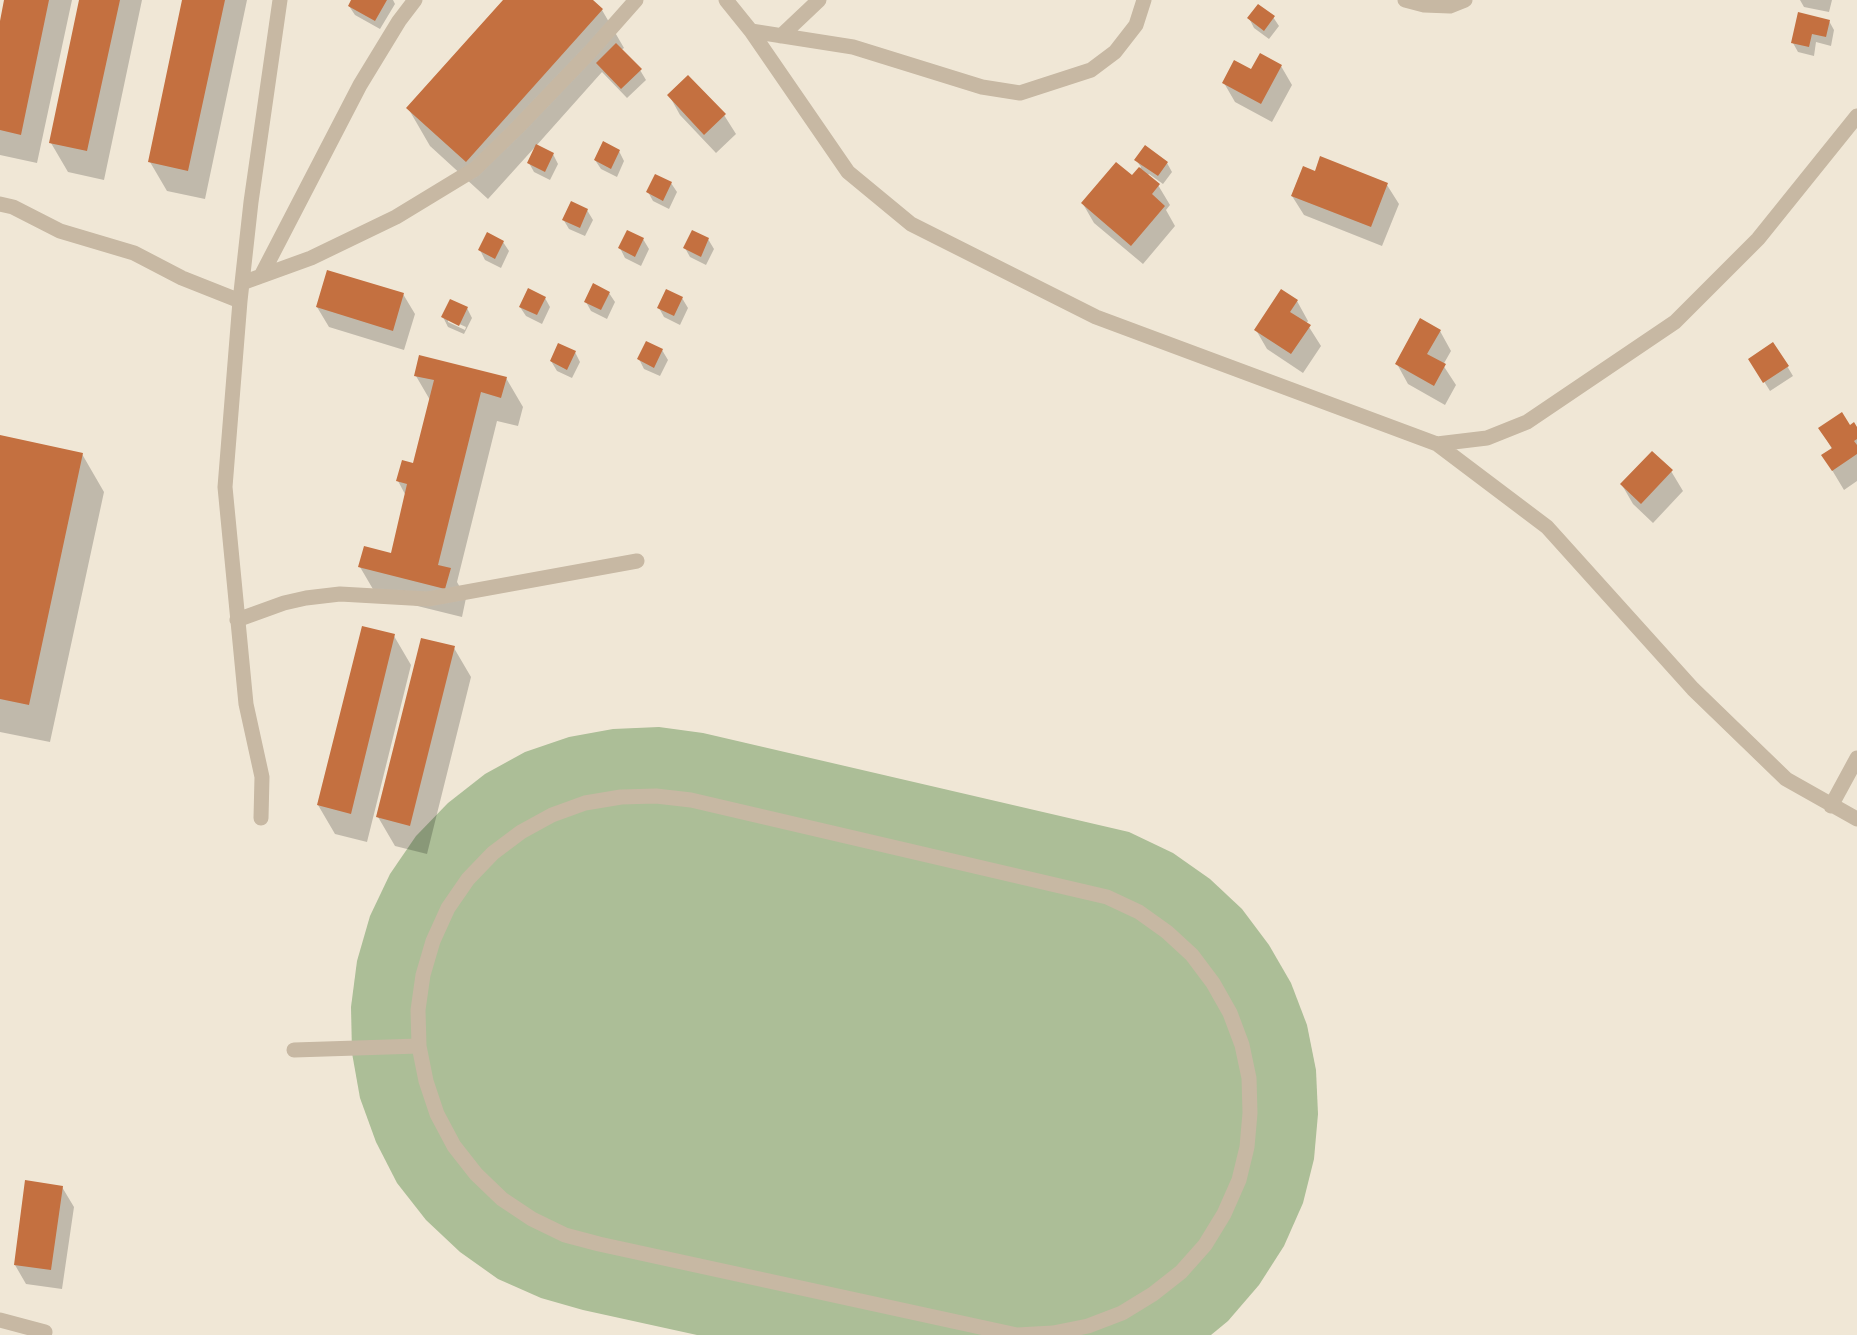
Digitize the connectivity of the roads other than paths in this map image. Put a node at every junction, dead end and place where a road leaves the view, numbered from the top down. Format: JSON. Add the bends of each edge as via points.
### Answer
{"nodes":[{"id":1,"x":280,"y":0,"type":"edge"},
{"id":2,"x":415,"y":0,"type":"edge"},
{"id":3,"x":636,"y":0,"type":"edge"},
{"id":4,"x":726,"y":0,"type":"edge"},
{"id":5,"x":819,"y":0,"type":"edge"},
{"id":6,"x":1144,"y":0,"type":"edge"},
{"id":7,"x":1405,"y":0,"type":"edge"},
{"id":8,"x":1465,"y":0,"type":"edge"},
{"id":9,"x":751,"y":31,"type":"junction"},
{"id":10,"x":781,"y":36,"type":"junction"},
{"id":11,"x":1857,"y":116,"type":"edge"},
{"id":12,"x":0,"y":204,"type":"edge"},
{"id":13,"x":261,"y":276,"type":"junction"},
{"id":14,"x":242,"y":283,"type":"junction"},
{"id":15,"x":240,"y":301,"type":"junction"},
{"id":16,"x":1437,"y":444,"type":"junction"},
{"id":17,"x":637,"y":561,"type":"dead end"},
{"id":18,"x":237,"y":620,"type":"junction"},
{"id":19,"x":1857,"y":758,"type":"edge"},
{"id":20,"x":1831,"y":806,"type":"junction"},
{"id":21,"x":261,"y":818,"type":"dead end"},
{"id":22,"x":1857,"y":819,"type":"edge"},
{"id":23,"x":419,"y":1046,"type":"junction"},
{"id":24,"x":294,"y":1050,"type":"dead end"},
{"id":25,"x":0,"y":1320,"type":"edge"},
{"id":26,"x":45,"y":1332,"type":"dead end"}],
"edges":[{"from":1,"to":14,"type":"street"},
{"from":2,"to":13,"type":"street","via":[[360,85]]},
{"from":3,"to":13,"type":"street","via":[[475,169],[396,217],[311,258]]},
{"from":4,"to":9,"type":"street"},
{"from":5,"to":10,"type":"street"},
{"from":6,"to":10,"type":"street","via":[[1136,25],[1115,52],[1091,70],[1020,93],[982,87],[853,47]]},
{"from":7,"to":8,"type":"street","via":[[1450,6]]},
{"from":9,"to":10,"type":"street"},
{"from":9,"to":16,"type":"street","via":[[848,172],[911,224],[1096,317]]},
{"from":11,"to":16,"type":"street","via":[[1758,239],[1675,322],[1527,422],[1487,438]]},
{"from":12,"to":15,"type":"street","via":[[60,231],[135,254]]},
{"from":13,"to":14,"type":"street"},
{"from":14,"to":15,"type":"street"},
{"from":15,"to":18,"type":"street","via":[[225,487]]},
{"from":16,"to":20,"type":"street","via":[[1547,528],[1693,689],[1786,779]]},
{"from":17,"to":18,"type":"street","via":[[428,599],[340,594],[306,598]]},
{"from":18,"to":21,"type":"street","via":[[246,704],[262,777]]},
{"from":19,"to":20,"type":"street"},
{"from":20,"to":22,"type":"street"},
{"from":23,"to":23,"type":"street","via":[[426,1081],[454,1146],[502,1199],[543,1224],[600,1244],[1017,1335],[1077,1328],[1122,1313],[1181,1272],[1205,1245],[1224,1214],[1239,1180],[1247,1147],[1249,1078],[1230,1013],[1192,955],[1138,912],[1107,897],[691,800],[656,796],[585,803],[552,814],[493,854],[468,879],[448,908],[433,941],[418,1010]]},
{"from":23,"to":24,"type":"street"},
{"from":25,"to":26,"type":"street"}]}
